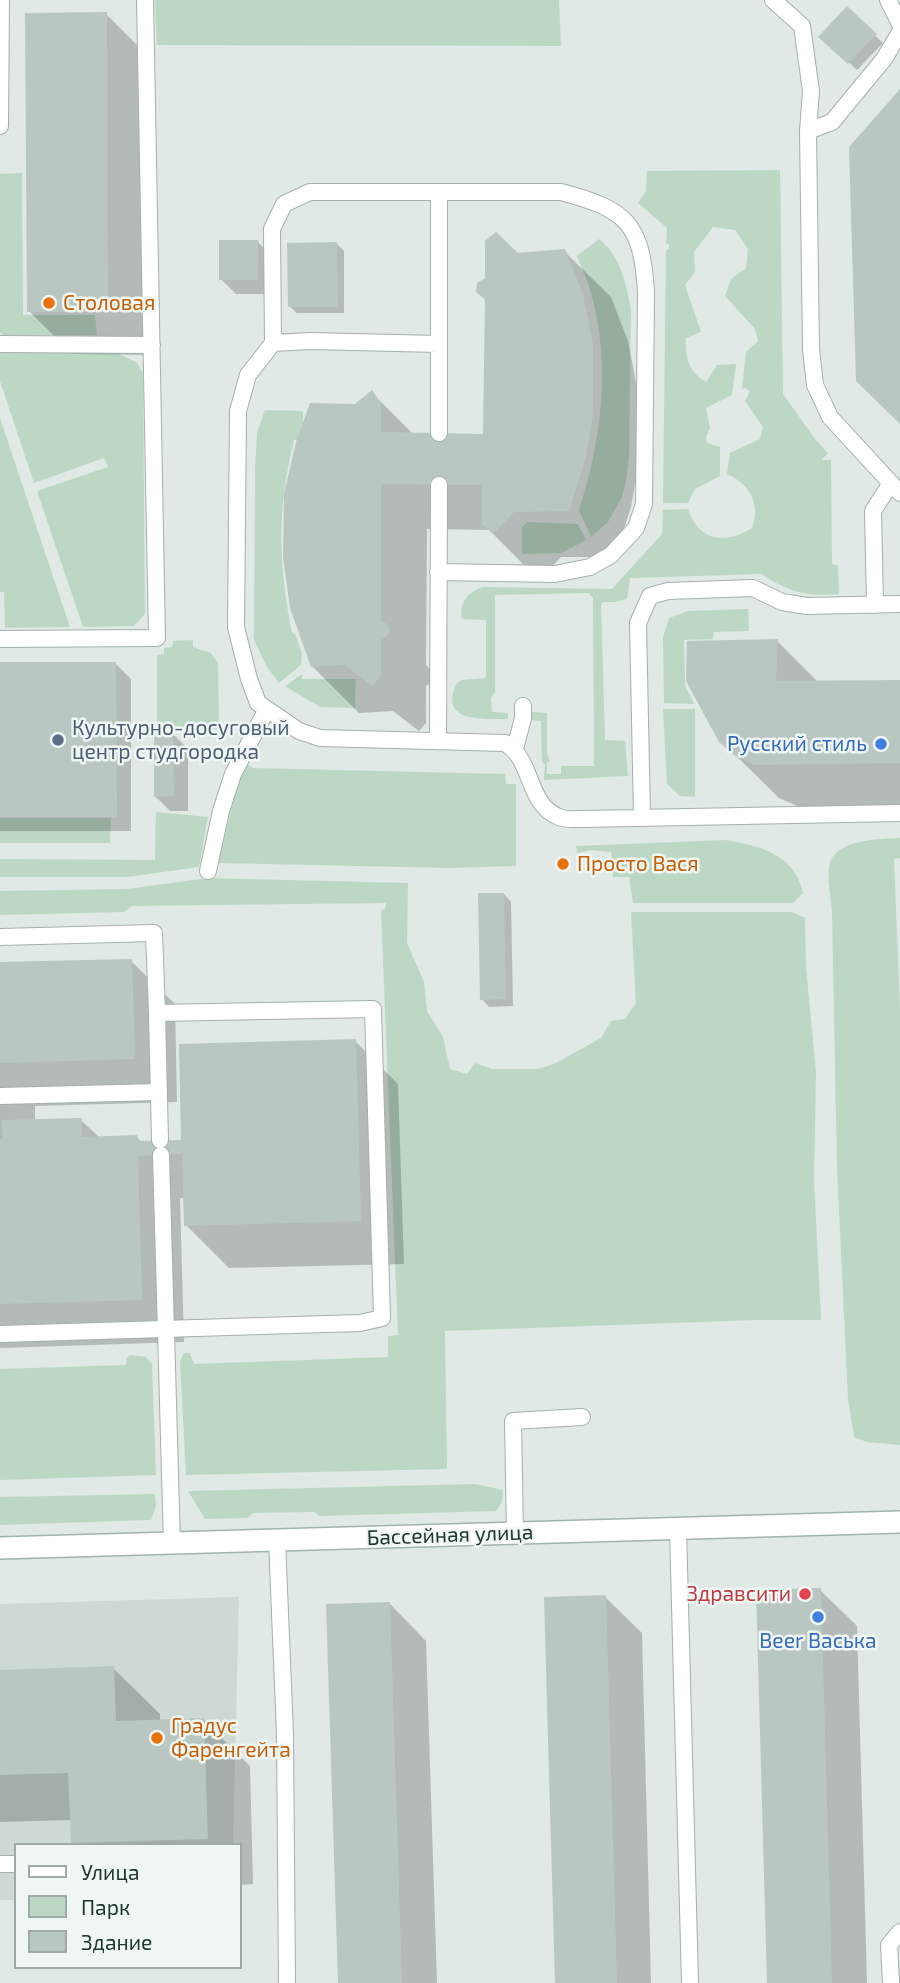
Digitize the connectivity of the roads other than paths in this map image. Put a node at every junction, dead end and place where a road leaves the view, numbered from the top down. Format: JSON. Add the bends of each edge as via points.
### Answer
{"nodes":[{"id":1,"x":1,"y":0,"type":"edge"},
{"id":2,"x":145,"y":0,"type":"edge"},
{"id":3,"x":774,"y":0,"type":"edge"},
{"id":4,"x":888,"y":0,"type":"edge"},
{"id":5,"x":900,"y":24,"type":"edge"},
{"id":6,"x":900,"y":32,"type":"edge"},
{"id":7,"x":0,"y":126,"type":"edge"},
{"id":8,"x":808,"y":131,"type":"junction"},
{"id":9,"x":439,"y":192,"type":"junction"},
{"id":10,"x":273,"y":343,"type":"junction"},
{"id":11,"x":0,"y":344,"type":"edge"},
{"id":12,"x":439,"y":344,"type":"junction"},
{"id":13,"x":152,"y":345,"type":"junction"},
{"id":14,"x":439,"y":433,"type":"dead end"},
{"id":15,"x":439,"y":485,"type":"dead end"},
{"id":16,"x":895,"y":488,"type":"edge"},
{"id":17,"x":438,"y":572,"type":"junction"},
{"id":18,"x":900,"y":604,"type":"edge"},
{"id":19,"x":875,"y":605,"type":"junction"},
{"id":20,"x":0,"y":639,"type":"edge"},
{"id":21,"x":523,"y":706,"type":"dead end"},
{"id":22,"x":267,"y":709,"type":"junction"},
{"id":23,"x":438,"y":741,"type":"junction"},
{"id":24,"x":515,"y":749,"type":"junction"},
{"id":25,"x":900,"y":813,"type":"edge"},
{"id":26,"x":642,"y":816,"type":"junction"},
{"id":27,"x":208,"y":871,"type":"dead end"},
{"id":28,"x":0,"y":937,"type":"edge"},
{"id":29,"x":157,"y":1013,"type":"junction"},
{"id":30,"x":159,"y":1092,"type":"junction"},
{"id":31,"x":0,"y":1096,"type":"edge"},
{"id":32,"x":167,"y":1329,"type":"junction"},
{"id":33,"x":0,"y":1334,"type":"edge"},
{"id":34,"x":582,"y":1417,"type":"dead end"},
{"id":35,"x":900,"y":1522,"type":"edge"},
{"id":36,"x":678,"y":1529,"type":"junction"},
{"id":37,"x":515,"y":1534,"type":"junction"},
{"id":38,"x":277,"y":1540,"type":"junction"},
{"id":39,"x":172,"y":1544,"type":"junction"},
{"id":40,"x":0,"y":1548,"type":"edge"},
{"id":41,"x":900,"y":1932,"type":"edge"},
{"id":42,"x":287,"y":1983,"type":"edge"},
{"id":43,"x":690,"y":1983,"type":"edge"},
{"id":44,"x":891,"y":1983,"type":"edge"}],
"edges":[{"from":1,"to":7,"type":"lane"},
{"from":2,"to":13,"type":"lane"},
{"from":3,"to":8,"type":"lane","via":[[802,26],[811,91]]},
{"from":4,"to":5,"type":"lane"},
{"from":6,"to":8,"type":"lane","via":[[884,59],[832,121]]},
{"from":8,"to":16,"type":"lane","via":[[815,385],[830,417]]},
{"from":9,"to":10,"type":"lane","via":[[310,192],[284,204],[272,229]]},
{"from":9,"to":12,"type":"lane"},
{"from":9,"to":17,"type":"lane","via":[[561,192],[596,201],[624,219],[638,238],[646,292],[645,504],[636,528],[611,555],[590,567],[555,574]]},
{"from":10,"to":12,"type":"lane"},
{"from":10,"to":22,"type":"lane","via":[[248,375],[238,411],[236,626],[249,679],[258,703]]},
{"from":11,"to":13,"type":"lane"},
{"from":12,"to":14,"type":"lane"},
{"from":13,"to":20,"type":"lane","via":[[158,638]]},
{"from":15,"to":17,"type":"lane"},
{"from":16,"to":19,"type":"lane","via":[[873,511]]},
{"from":17,"to":23,"type":"lane"},
{"from":18,"to":19,"type":"lane"},
{"from":19,"to":26,"type":"lane","via":[[807,606],[782,602],[753,588],[668,591],[650,596],[638,623]]},
{"from":21,"to":24,"type":"lane"},
{"from":22,"to":23,"type":"lane","via":[[299,731],[320,738]]},
{"from":22,"to":27,"type":"lane","via":[[233,774]]},
{"from":23,"to":24,"type":"lane","via":[[505,743]]},
{"from":24,"to":26,"type":"lane","via":[[538,802],[559,817]]},
{"from":25,"to":26,"type":"lane"},
{"from":28,"to":29,"type":"lane","via":[[154,933]]},
{"from":29,"to":30,"type":"lane"},
{"from":29,"to":32,"type":"lane","via":[[373,1009],[383,1318],[360,1323]]},
{"from":30,"to":31,"type":"lane"},
{"from":30,"to":32,"type":"lane"},
{"from":32,"to":33,"type":"lane"},
{"from":32,"to":39,"type":"lane"},
{"from":34,"to":37,"type":"lane","via":[[513,1421]]},
{"from":35,"to":36,"type":"street","name":"Бассейная улица"},
{"from":36,"to":37,"type":"street","name":"Бассейная улица"},
{"from":36,"to":43,"type":"lane"},
{"from":37,"to":38,"type":"street","name":"Бассейная улица"},
{"from":38,"to":39,"type":"street","name":"Бассейная улица"},
{"from":38,"to":42,"type":"lane","via":[[285,1734]]},
{"from":39,"to":40,"type":"street","name":"Бассейная улица"},
{"from":41,"to":44,"type":"lane","via":[[889,1945]]}]}
